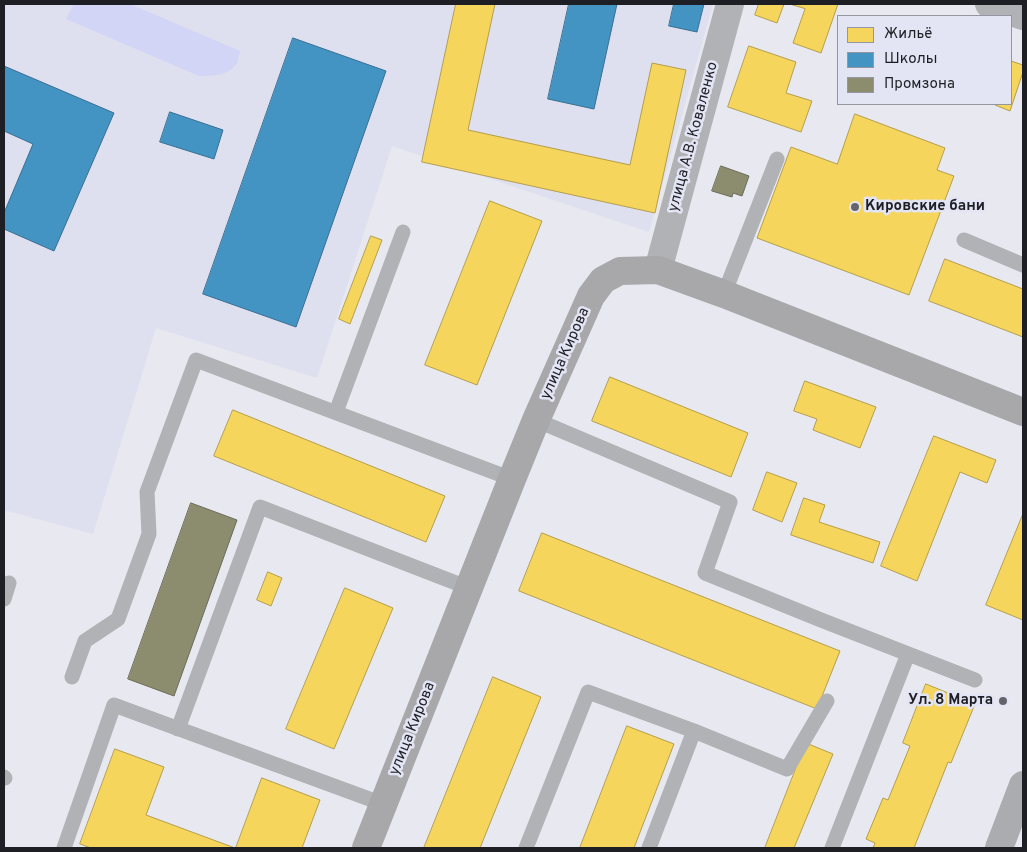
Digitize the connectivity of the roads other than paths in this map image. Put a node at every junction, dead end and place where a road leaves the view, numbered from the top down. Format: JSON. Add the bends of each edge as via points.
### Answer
{"nodes":[{"id":1,"x":730,"y":4,"type":"edge"},
{"id":2,"x":989,"y":4,"type":"edge"},
{"id":3,"x":1023,"y":16,"type":"edge"},
{"id":4,"x":777,"y":159,"type":"dead end"},
{"id":5,"x":403,"y":232,"type":"dead end"},
{"id":6,"x":964,"y":240,"type":"dead end"},
{"id":7,"x":1023,"y":265,"type":"edge"},
{"id":8,"x":658,"y":270,"type":"junction"},
{"id":9,"x":724,"y":294,"type":"junction"},
{"id":10,"x":336,"y":412,"type":"junction"},
{"id":11,"x":1023,"y":412,"type":"edge"},
{"id":12,"x":536,"y":420,"type":"junction"},
{"id":13,"x":512,"y":479,"type":"junction"},
{"id":14,"x":9,"y":583,"type":"dead end"},
{"id":15,"x":469,"y":588,"type":"junction"},
{"id":16,"x":4,"y":599,"type":"edge"},
{"id":17,"x":908,"y":654,"type":"junction"},
{"id":18,"x":72,"y":677,"type":"dead end"},
{"id":19,"x":975,"y":680,"type":"dead end"},
{"id":20,"x":827,"y":701,"type":"dead end"},
{"id":21,"x":178,"y":728,"type":"junction"},
{"id":22,"x":694,"y":731,"type":"junction"},
{"id":23,"x":1023,"y":785,"type":"edge"},
{"id":24,"x":383,"y":804,"type":"junction"},
{"id":25,"x":64,"y":848,"type":"edge"},
{"id":26,"x":366,"y":848,"type":"edge"},
{"id":27,"x":526,"y":848,"type":"edge"},
{"id":28,"x":649,"y":848,"type":"edge"},
{"id":29,"x":832,"y":848,"type":"edge"},
{"id":30,"x":999,"y":848,"type":"edge"}],
"edges":[{"from":1,"to":8,"type":"street","name":"улица А.В. Коваленко"},
{"from":2,"to":3,"type":"street"},
{"from":4,"to":9,"type":"lane"},
{"from":5,"to":10,"type":"lane"},
{"from":6,"to":7,"type":"lane"},
{"from":8,"to":9,"type":"main road","name":"улица Кирова"},
{"from":8,"to":12,"type":"main road","name":"улица Кирова","via":[[620,271],[603,280],[591,296]]},
{"from":9,"to":11,"type":"main road","name":"улица Кирова"},
{"from":10,"to":13,"type":"lane"},
{"from":10,"to":18,"type":"lane","via":[[196,360],[147,492],[149,534],[118,620],[84,641]]},
{"from":12,"to":13,"type":"main road","name":"улица Кирова"},
{"from":12,"to":17,"type":"lane","via":[[730,502],[705,572]]},
{"from":13,"to":15,"type":"main road","name":"улица Кирова"},
{"from":14,"to":16,"type":"lane"},
{"from":15,"to":21,"type":"lane","via":[[260,507]]},
{"from":15,"to":24,"type":"main road","name":"улица Кирова"},
{"from":17,"to":19,"type":"lane"},
{"from":17,"to":29,"type":"lane"},
{"from":20,"to":22,"type":"lane","via":[[787,769]]},
{"from":21,"to":24,"type":"lane"},
{"from":21,"to":25,"type":"lane","via":[[114,705]]},
{"from":22,"to":27,"type":"lane","via":[[588,692]]},
{"from":22,"to":28,"type":"lane"},
{"from":23,"to":30,"type":"main road"},
{"from":24,"to":26,"type":"main road","name":"улица Кирова"}]}
